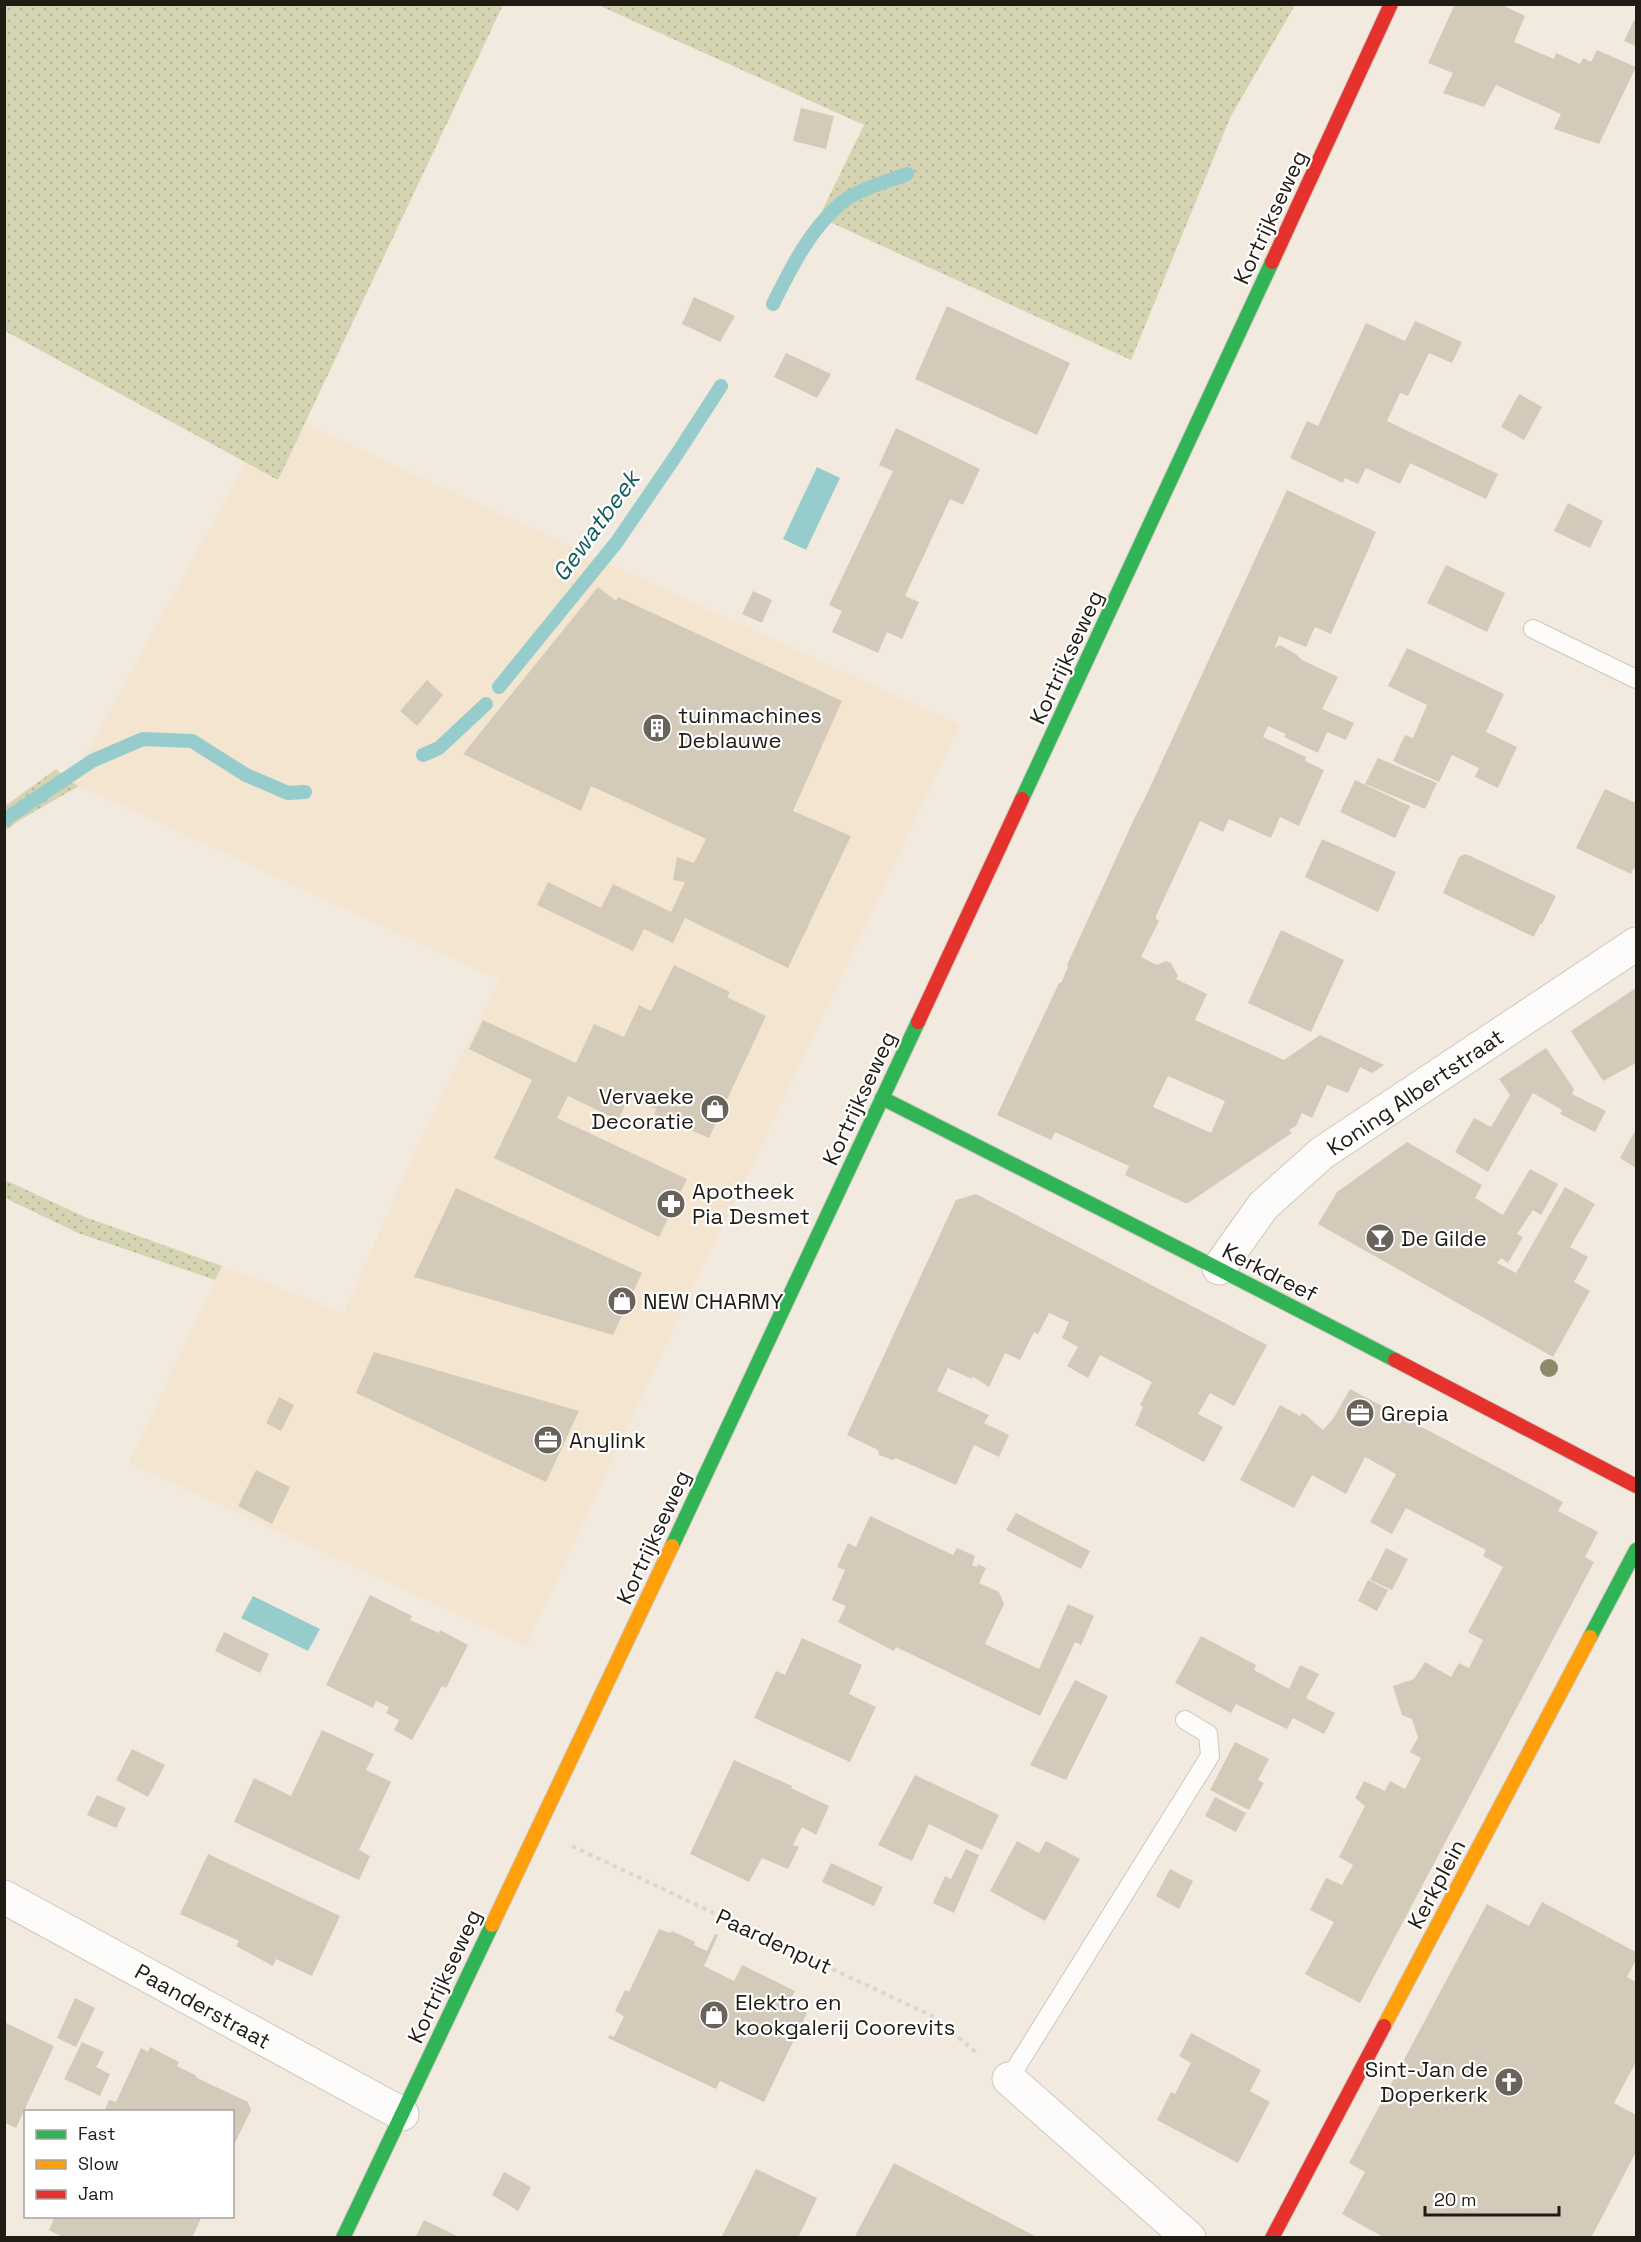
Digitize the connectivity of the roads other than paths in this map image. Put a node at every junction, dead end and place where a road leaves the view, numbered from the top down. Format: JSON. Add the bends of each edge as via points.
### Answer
{"nodes":[{"id":1,"x":1391,"y":4,"type":"edge"},
{"id":2,"x":1533,"y":629,"type":"dead end"},
{"id":3,"x":1636,"y":679,"type":"edge"},
{"id":4,"x":1636,"y":944,"type":"edge"},
{"id":5,"x":882,"y":1098,"type":"junction"},
{"id":6,"x":1219,"y":1268,"type":"junction"},
{"id":7,"x":1636,"y":1486,"type":"edge"},
{"id":8,"x":1636,"y":1550,"type":"edge"},
{"id":9,"x":1185,"y":1720,"type":"dead end"},
{"id":10,"x":4,"y":1897,"type":"edge"},
{"id":11,"x":1009,"y":2079,"type":"joint"},
{"id":12,"x":402,"y":2114,"type":"junction"},
{"id":13,"x":343,"y":2238,"type":"edge"},
{"id":14,"x":1189,"y":2238,"type":"edge"},
{"id":15,"x":1272,"y":2238,"type":"edge"}],
"edges":[{"from":1,"to":5,"type":"main road","name":"Kortrijkseweg"},
{"from":2,"to":3,"type":"lane"},
{"from":4,"to":6,"type":"street","name":"Koning Albertstraat","via":[[1322,1153],[1263,1206]]},
{"from":5,"to":6,"type":"main road","name":"Kerkdreef"},
{"from":5,"to":12,"type":"main road","name":"Kortrijkseweg"},
{"from":6,"to":7,"type":"main road","name":"Kerkdreef"},
{"from":8,"to":15,"type":"main road","name":"Kerkplein"},
{"from":9,"to":11,"type":"lane","via":[[1208,1734],[1210,1756]]},
{"from":10,"to":12,"type":"street","name":"Paanderstraat"},
{"from":11,"to":14,"type":"street"},
{"from":12,"to":13,"type":"main road","name":"Kortrijkseweg"}]}
